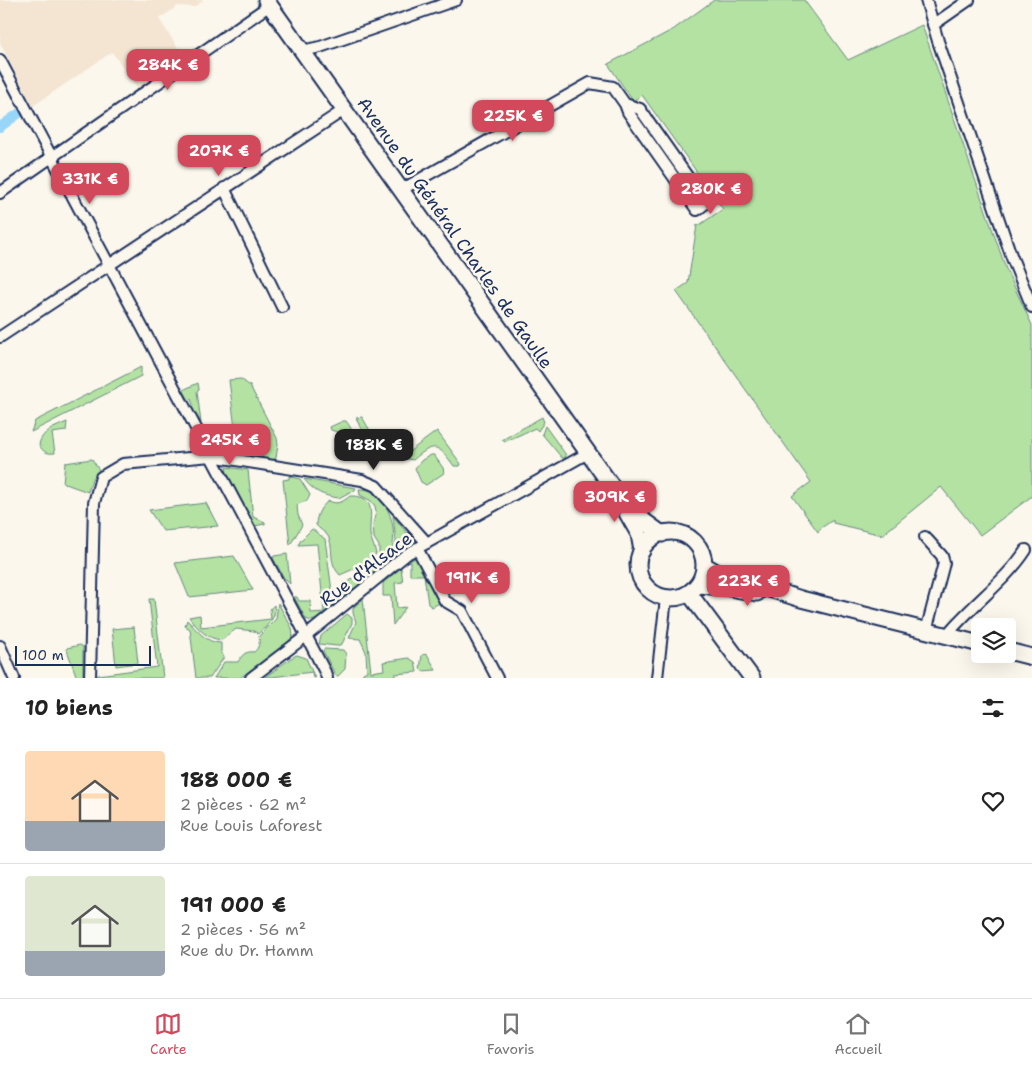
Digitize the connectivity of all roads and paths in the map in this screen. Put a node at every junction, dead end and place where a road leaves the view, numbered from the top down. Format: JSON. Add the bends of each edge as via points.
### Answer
{"nodes":[{"id":1,"x":456,"y":0,"type":"edge"},
{"id":2,"x":926,"y":0,"type":"edge"},
{"id":3,"x":969,"y":0,"type":"edge"},
{"id":4,"x":268,"y":3,"type":"edge"},
{"id":5,"x":933,"y":25,"type":"junction"},
{"id":6,"x":302,"y":51,"type":"junction"},
{"id":7,"x":0,"y":60,"type":"edge"},
{"id":8,"x":625,"y":104,"type":"junction"},
{"id":9,"x":344,"y":110,"type":"junction"},
{"id":10,"x":51,"y":157,"type":"junction"},
{"id":11,"x":224,"y":188,"type":"junction"},
{"id":12,"x":401,"y":190,"type":"junction"},
{"id":13,"x":0,"y":193,"type":"edge"},
{"id":14,"x":108,"y":264,"type":"junction"},
{"id":15,"x":1031,"y":301,"type":"edge"},
{"id":16,"x":282,"y":307,"type":"dead end"},
{"id":17,"x":0,"y":336,"type":"edge"},
{"id":18,"x":588,"y":453,"type":"junction"},
{"id":19,"x":211,"y":456,"type":"junction"},
{"id":20,"x":613,"y":488,"type":"junction"},
{"id":21,"x":662,"y":534,"type":"junction"},
{"id":22,"x":925,"y":536,"type":"dead end"},
{"id":23,"x":427,"y":543,"type":"junction"},
{"id":24,"x":417,"y":548,"type":"junction"},
{"id":25,"x":1026,"y":550,"type":"dead end"},
{"id":26,"x":642,"y":551,"type":"junction"},
{"id":27,"x":704,"y":565,"type":"junction"},
{"id":28,"x":693,"y":589,"type":"junction"},
{"id":29,"x":666,"y":598,"type":"junction"},
{"id":30,"x":801,"y":599,"type":"junction"},
{"id":31,"x":926,"y":631,"type":"junction"},
{"id":32,"x":306,"y":636,"type":"junction"},
{"id":33,"x":946,"y":636,"type":"junction"},
{"id":34,"x":971,"y":642,"type":"edge"},
{"id":35,"x":0,"y":646,"type":"edge"},
{"id":36,"x":1016,"y":653,"type":"edge"},
{"id":37,"x":1032,"y":658,"type":"edge"},
{"id":38,"x":14,"y":678,"type":"edge"},
{"id":39,"x":90,"y":678,"type":"edge"},
{"id":40,"x":250,"y":678,"type":"edge"},
{"id":41,"x":327,"y":678,"type":"edge"},
{"id":42,"x":497,"y":678,"type":"edge"},
{"id":43,"x":657,"y":678,"type":"edge"},
{"id":44,"x":752,"y":678,"type":"edge"}],
"edges":[{"from":1,"to":6,"type":"street"},
{"from":2,"to":5,"type":"street"},
{"from":3,"to":5,"type":"street"},
{"from":4,"to":6,"type":"main road","name":"Avenue du Général Charles de Gaulle"},
{"from":4,"to":10,"type":"street"},
{"from":5,"to":15,"type":"street","via":[[1012,258]]},
{"from":6,"to":9,"type":"main road","name":"Avenue du Général Charles de Gaulle"},
{"from":7,"to":10,"type":"street"},
{"from":8,"to":8,"type":"street","via":[[628,112],[697,210],[706,203],[640,110]]},
{"from":8,"to":12,"type":"street","via":[[613,87],[590,83]]},
{"from":9,"to":11,"type":"street"},
{"from":9,"to":12,"type":"main road","name":"Avenue du Général Charles de Gaulle"},
{"from":10,"to":13,"type":"street"},
{"from":10,"to":14,"type":"street"},
{"from":11,"to":14,"type":"street"},
{"from":11,"to":16,"type":"street"},
{"from":12,"to":18,"type":"main road","name":"Avenue du Général Charles de Gaulle"},
{"from":14,"to":17,"type":"street"},
{"from":14,"to":19,"type":"street"},
{"from":18,"to":20,"type":"main road","name":"Avenue du Général Charles de Gaulle"},
{"from":18,"to":23,"type":"street","name":"Rue d'Alsace"},
{"from":19,"to":23,"type":"street","via":[[362,480],[376,486]]},
{"from":19,"to":32,"type":"street"},
{"from":19,"to":39,"type":"street","via":[[123,464],[102,477],[94,503]]},
{"from":20,"to":21,"type":"main road","name":"Avenue du Général Charles de Gaulle","via":[[644,521]]},
{"from":20,"to":26,"type":"main road","name":"Avenue du Général Charles de Gaulle","via":[[640,534]]},
{"from":21,"to":26,"type":"main road"},
{"from":21,"to":27,"type":"main road","via":[[676,533],[690,538],[701,553]]},
{"from":22,"to":31,"type":"street","via":[[944,563]]},
{"from":23,"to":24,"type":"street","name":"Rue d'Alsace"},
{"from":24,"to":32,"type":"street","name":"Rue d'Alsace"},
{"from":24,"to":42,"type":"street","via":[[445,601],[462,611]]},
{"from":25,"to":33,"type":"street"},
{"from":26,"to":29,"type":"main road","via":[[638,565],[641,580],[652,592]]},
{"from":27,"to":28,"type":"main road"},
{"from":27,"to":30,"type":"main road","via":[[716,572]]},
{"from":28,"to":29,"type":"main road","via":[[680,597]]},
{"from":28,"to":30,"type":"main road","via":[[724,587]]},
{"from":28,"to":44,"type":"main road"},
{"from":29,"to":43,"type":"street"},
{"from":30,"to":31,"type":"main road"},
{"from":31,"to":33,"type":"main road"},
{"from":32,"to":40,"type":"street","name":"Rue d'Alsace"},
{"from":32,"to":41,"type":"street"},
{"from":33,"to":34,"type":"main road"},
{"from":35,"to":38,"type":"street"},
{"from":36,"to":37,"type":"main road"}]}
